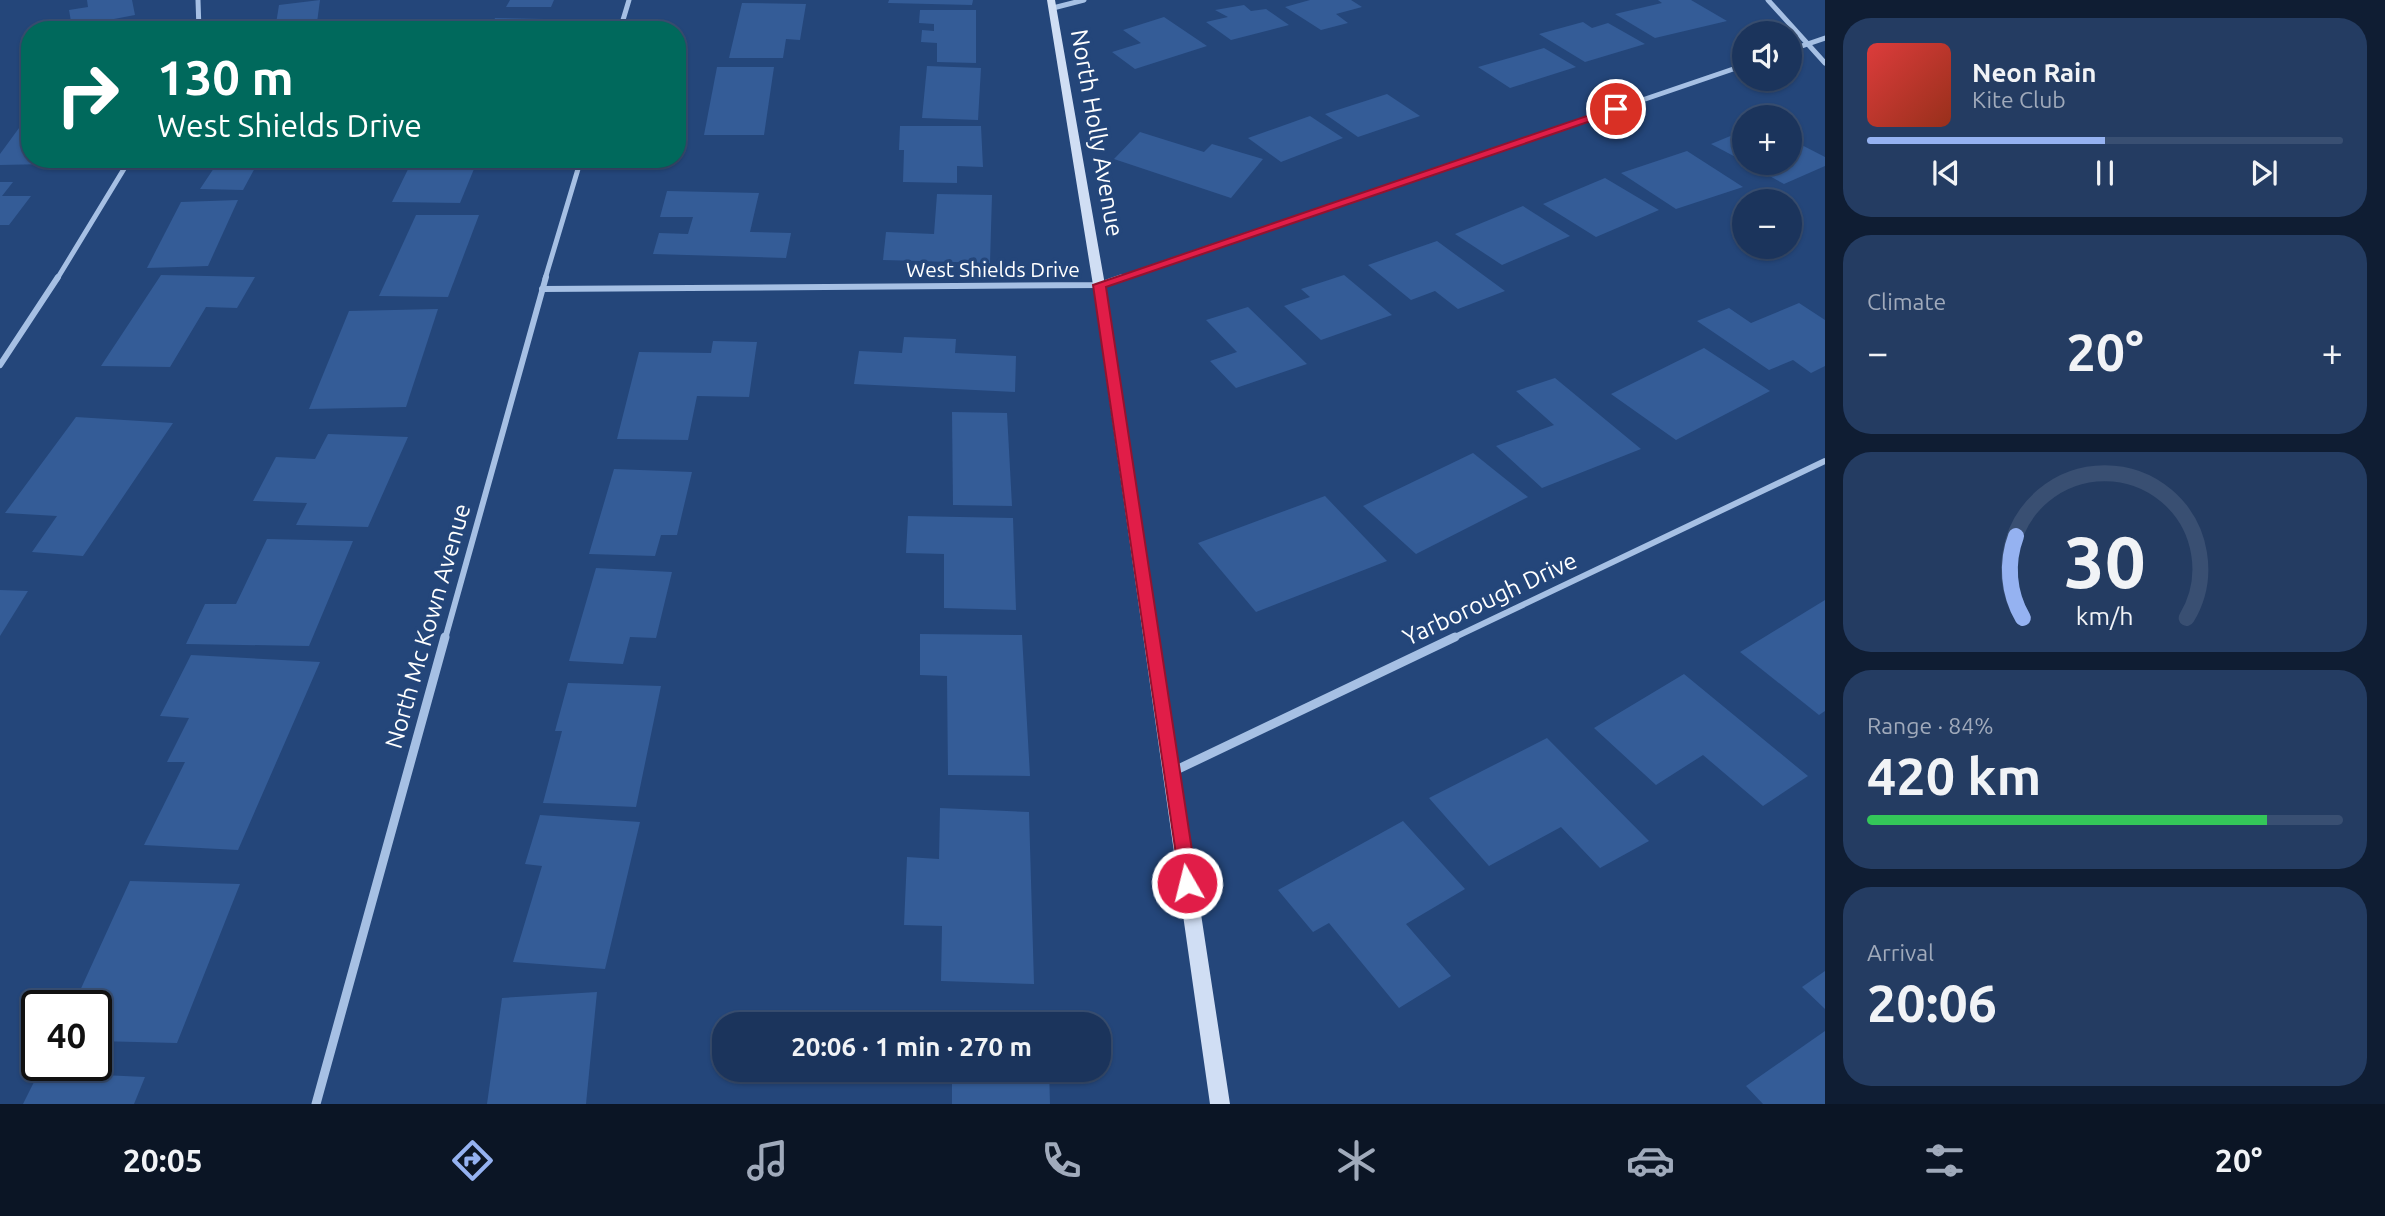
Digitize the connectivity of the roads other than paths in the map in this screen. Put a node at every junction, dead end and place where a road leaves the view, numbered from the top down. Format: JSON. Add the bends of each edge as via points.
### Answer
{"nodes":[{"id":1,"x":198,"y":0,"type":"edge"},
{"id":2,"x":629,"y":0,"type":"edge"},
{"id":3,"x":1084,"y":0,"type":"edge"},
{"id":4,"x":1768,"y":0,"type":"edge"},
{"id":5,"x":1052,"y":4,"type":"edge"},
{"id":6,"x":199,"y":21,"type":"edge"},
{"id":7,"x":623,"y":21,"type":"edge"},
{"id":8,"x":1825,"y":38,"type":"edge"},
{"id":9,"x":1808,"y":43,"type":"junction"},
{"id":10,"x":1802,"y":45,"type":"edge"},
{"id":11,"x":1825,"y":63,"type":"edge"},
{"id":12,"x":1732,"y":69,"type":"edge"},
{"id":13,"x":125,"y":168,"type":"edge"},
{"id":14,"x":578,"y":168,"type":"edge"},
{"id":15,"x":1099,"y":285,"type":"junction"},
{"id":16,"x":542,"y":289,"type":"junction"},
{"id":17,"x":0,"y":365,"type":"edge"},
{"id":18,"x":1825,"y":461,"type":"edge"},
{"id":19,"x":1171,"y":772,"type":"junction"},
{"id":20,"x":316,"y":1104,"type":"edge"},
{"id":21,"x":1220,"y":1104,"type":"edge"}],
"edges":[{"from":1,"to":6,"type":"street"},
{"from":2,"to":7,"type":"street"},
{"from":3,"to":5,"type":"street"},
{"from":4,"to":9,"type":"street"},
{"from":5,"to":15,"type":"street","name":"North Holly Avenue"},
{"from":8,"to":9,"type":"street"},
{"from":9,"to":10,"type":"street"},
{"from":9,"to":11,"type":"street"},
{"from":12,"to":15,"type":"street","name":"West Shields Drive"},
{"from":13,"to":17,"type":"street"},
{"from":14,"to":16,"type":"street","name":"North Mc Kown Avenue"},
{"from":15,"to":16,"type":"street","name":"West Shields Drive"},
{"from":15,"to":19,"type":"street","name":"North Holly Avenue"},
{"from":16,"to":20,"type":"street","name":"North Mc Kown Avenue"},
{"from":18,"to":19,"type":"street","name":"Yarborough Drive"},
{"from":19,"to":21,"type":"street","name":"North Holly Avenue"}]}
